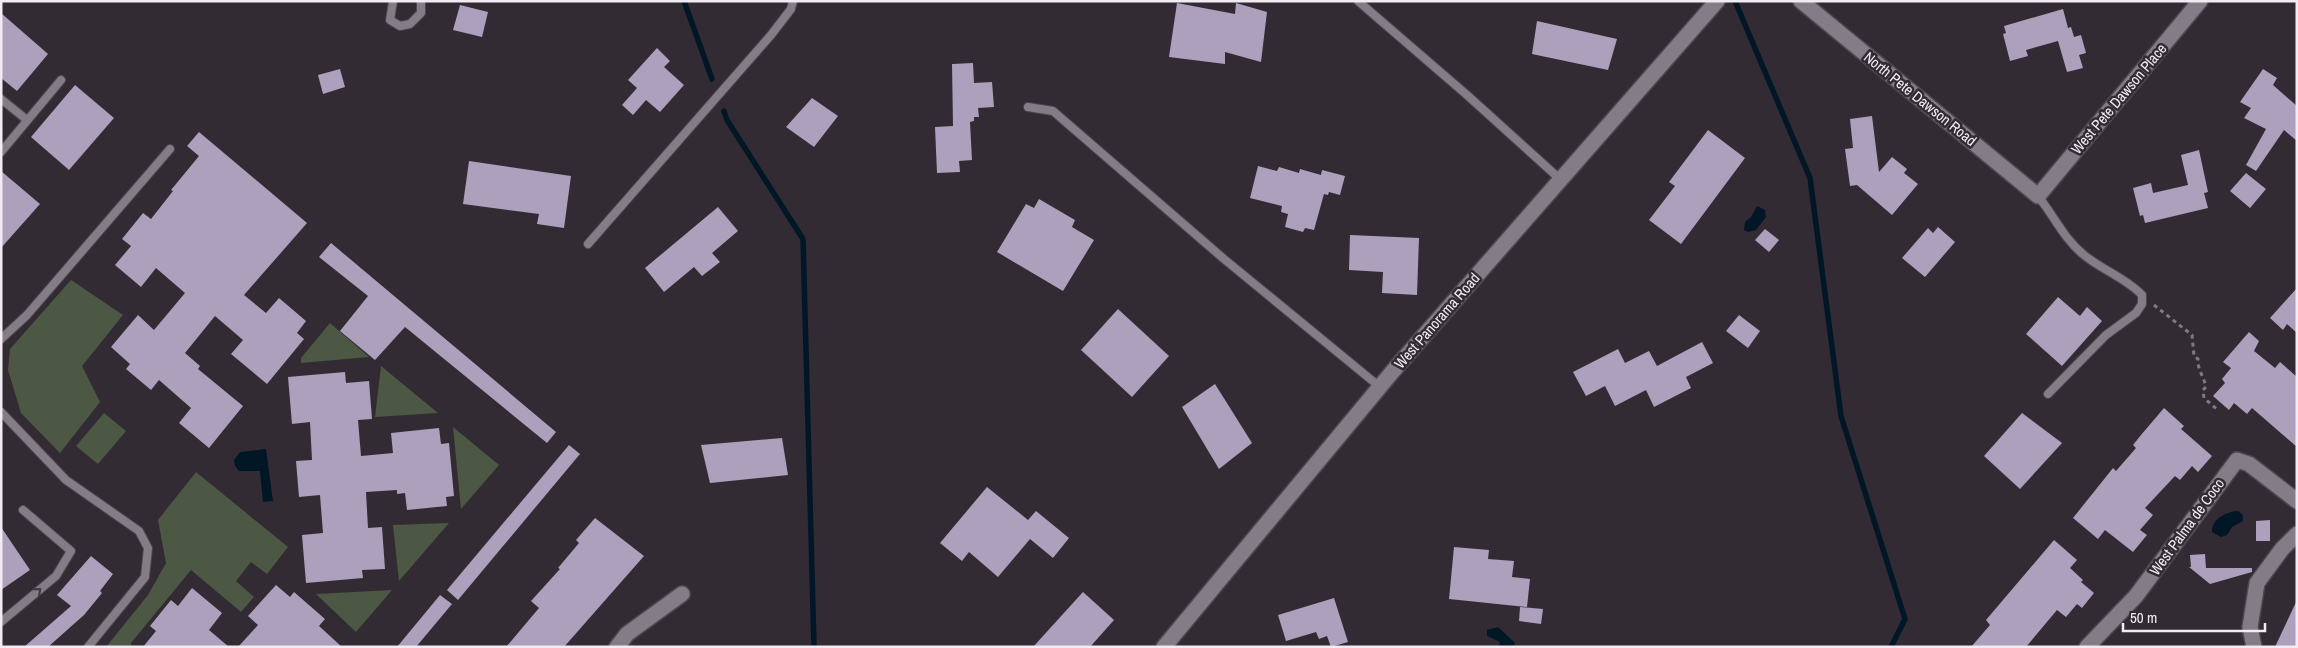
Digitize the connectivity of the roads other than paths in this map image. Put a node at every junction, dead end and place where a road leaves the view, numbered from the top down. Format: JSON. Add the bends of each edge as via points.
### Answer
{"nodes":[{"id":1,"x":393,"y":1,"type":"edge"},
{"id":2,"x":421,"y":1,"type":"edge"},
{"id":3,"x":793,"y":1,"type":"edge"},
{"id":4,"x":1358,"y":1,"type":"edge"},
{"id":5,"x":1717,"y":1,"type":"edge"},
{"id":6,"x":1802,"y":1,"type":"edge"},
{"id":7,"x":2200,"y":1,"type":"edge"},
{"id":8,"x":61,"y":80,"type":"dead end"},
{"id":9,"x":1,"y":99,"type":"edge"},
{"id":10,"x":1028,"y":107,"type":"dead end"},
{"id":11,"x":27,"y":120,"type":"junction"},
{"id":12,"x":170,"y":149,"type":"dead end"},
{"id":13,"x":1,"y":152,"type":"edge"},
{"id":14,"x":1561,"y":180,"type":"junction"},
{"id":15,"x":2038,"y":196,"type":"junction"},
{"id":16,"x":588,"y":244,"type":"dead end"},
{"id":17,"x":1,"y":339,"type":"edge"},
{"id":18,"x":1380,"y":387,"type":"junction"},
{"id":19,"x":2048,"y":394,"type":"dead end"},
{"id":20,"x":1,"y":412,"type":"edge"},
{"id":21,"x":2297,"y":501,"type":"edge"},
{"id":22,"x":23,"y":510,"type":"dead end"},
{"id":23,"x":2297,"y":534,"type":"edge"},
{"id":24,"x":682,"y":594,"type":"dead end"},
{"id":25,"x":1,"y":622,"type":"edge"},
{"id":26,"x":102,"y":631,"type":"junction"},
{"id":27,"x":88,"y":647,"type":"edge"},
{"id":28,"x":94,"y":647,"type":"edge"},
{"id":29,"x":617,"y":647,"type":"edge"},
{"id":30,"x":1164,"y":647,"type":"edge"},
{"id":31,"x":2087,"y":647,"type":"edge"},
{"id":32,"x":2254,"y":647,"type":"edge"}],
"edges":[{"from":1,"to":2,"type":"lane","via":[[390,20],[400,26],[410,24],[421,13]]},
{"from":3,"to":16,"type":"lane","via":[[770,34]]},
{"from":4,"to":14,"type":"lane"},
{"from":5,"to":14,"type":"street","name":"West Panorama Road"},
{"from":6,"to":15,"type":"street","name":"North Pete Dawson Road"},
{"from":7,"to":15,"type":"street","name":"West Pete Dawson Place"},
{"from":8,"to":11,"type":"lane"},
{"from":9,"to":11,"type":"lane"},
{"from":10,"to":18,"type":"lane","via":[[1053,112]]},
{"from":11,"to":13,"type":"lane"},
{"from":12,"to":17,"type":"lane","via":[[27,315]]},
{"from":14,"to":18,"type":"street","name":"West Panorama Road"},
{"from":15,"to":19,"type":"lane","via":[[2068,241],[2083,255],[2134,286],[2142,295],[2142,304],[2136,313],[2106,335]]},
{"from":18,"to":30,"type":"street","name":"West Panorama Road"},
{"from":20,"to":26,"type":"lane","via":[[66,480],[139,531],[148,548],[145,577]]},
{"from":21,"to":31,"type":"street","name":"West Palma de Coco","via":[[2249,464],[2237,460],[2136,596]]},
{"from":25,"to":22,"type":"lane","one_way":true,"via":[[56,576],[71,551]]},
{"from":23,"to":32,"type":"street","via":[[2282,548],[2257,583],[2250,628]]},
{"from":24,"to":29,"type":"street","via":[[627,634]]},
{"from":26,"to":27,"type":"lane"},
{"from":26,"to":28,"type":"lane"}]}
